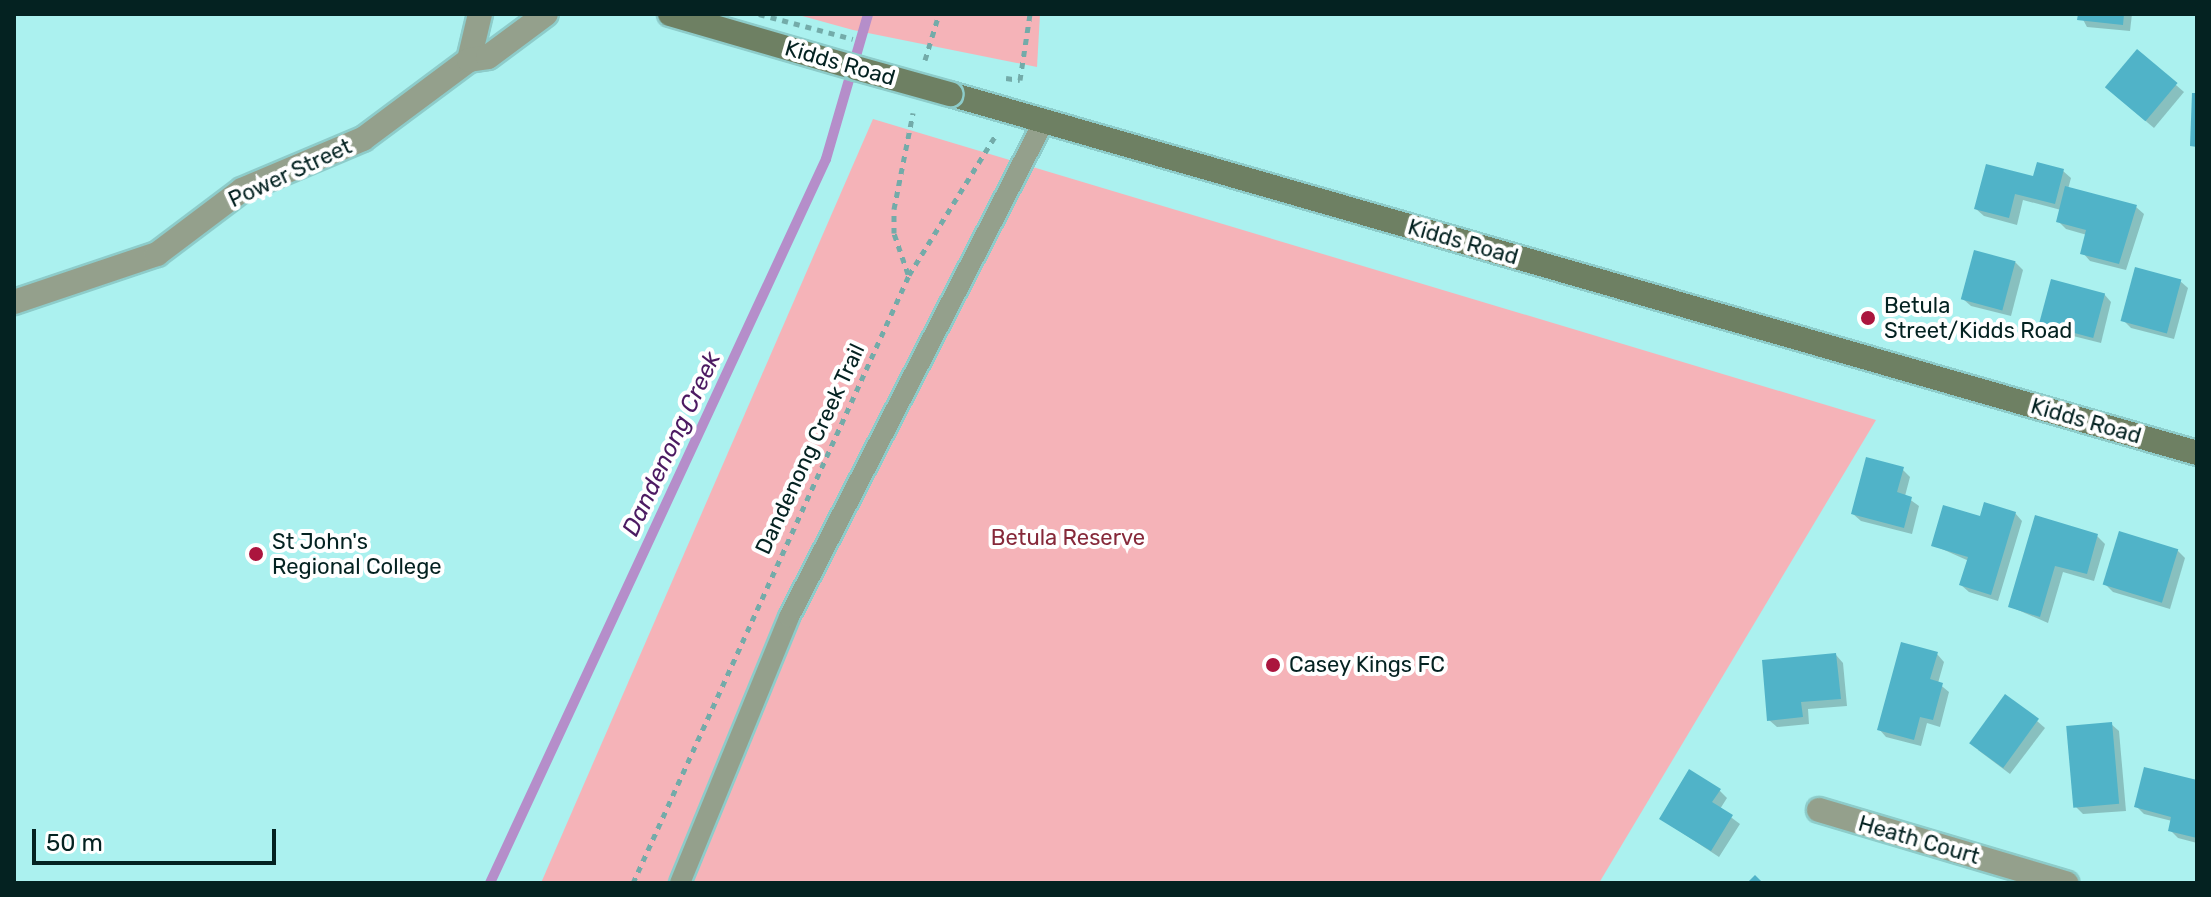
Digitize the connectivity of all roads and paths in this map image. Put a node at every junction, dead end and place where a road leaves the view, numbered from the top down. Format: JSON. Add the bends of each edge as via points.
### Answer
{"nodes":[{"id":1,"x":480,"y":14,"type":"edge"},
{"id":2,"x":546,"y":14,"type":"edge"},
{"id":3,"x":670,"y":14,"type":"edge"},
{"id":4,"x":939,"y":14,"type":"edge"},
{"id":5,"x":1030,"y":14,"type":"edge"},
{"id":6,"x":469,"y":60,"type":"junction"},
{"id":7,"x":925,"y":62,"type":"dead end"},
{"id":8,"x":992,"y":76,"type":"dead end"},
{"id":9,"x":914,"y":109,"type":"dead end"},
{"id":10,"x":1005,"y":110,"type":"junction"},
{"id":11,"x":1044,"y":121,"type":"junction"},
{"id":12,"x":909,"y":275,"type":"junction"},
{"id":13,"x":14,"y":302,"type":"edge"},
{"id":14,"x":2197,"y":453,"type":"edge"},
{"id":15,"x":1819,"y":810,"type":"dead end"},
{"id":16,"x":633,"y":883,"type":"edge"},
{"id":17,"x":680,"y":883,"type":"edge"},
{"id":18,"x":2066,"y":883,"type":"edge"}],
"edges":[{"from":1,"to":6,"type":"street"},
{"from":2,"to":6,"type":"street","name":"Power Street","via":[[488,57]]},
{"from":3,"to":10,"type":"main road","name":"Kidds Road","bridge":true},
{"from":4,"to":7,"type":"path"},
{"from":5,"to":8,"type":"path","via":[[1020,80]]},
{"from":6,"to":13,"type":"street","name":"Power Street","via":[[363,139],[242,190],[157,254]]},
{"from":9,"to":12,"type":"path","via":[[894,209],[894,233]]},
{"from":10,"to":11,"type":"main road","name":"Kidds Road"},
{"from":10,"to":12,"type":"path","name":"Dandenong Creek Trail","via":[[995,139]]},
{"from":11,"to":14,"type":"main road","name":"Kidds Road"},
{"from":11,"to":17,"type":"lane","via":[[789,617]]},
{"from":12,"to":16,"type":"path","name":"Dandenong Creek Trail"},
{"from":15,"to":18,"type":"street","name":"Heath Court"}]}
